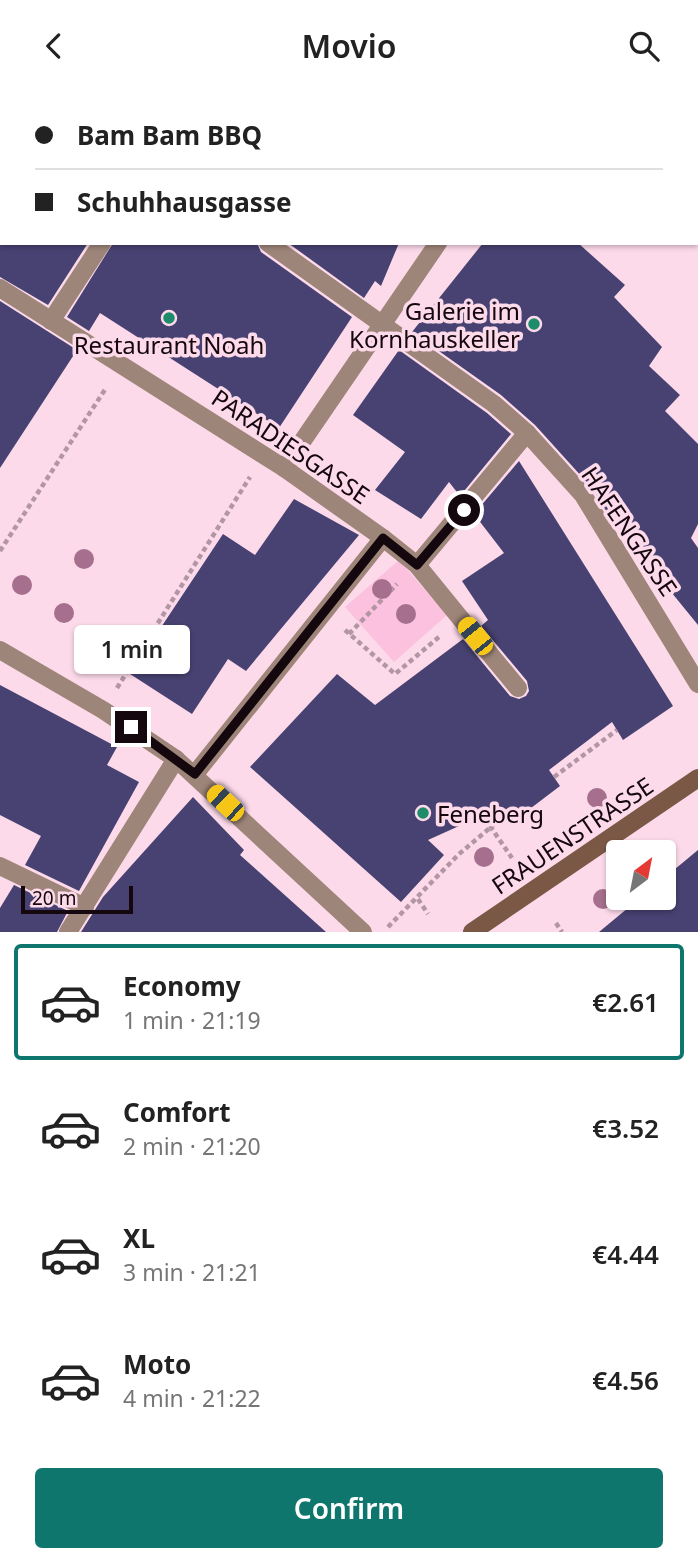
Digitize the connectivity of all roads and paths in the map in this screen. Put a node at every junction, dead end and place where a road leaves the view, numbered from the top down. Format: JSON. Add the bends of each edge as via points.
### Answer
{"nodes":[{"id":1,"x":101,"y":245,"type":"edge"},
{"id":2,"x":271,"y":245,"type":"edge"},
{"id":3,"x":437,"y":245,"type":"edge"},
{"id":4,"x":0,"y":288,"type":"edge"},
{"id":5,"x":51,"y":321,"type":"junction"},
{"id":6,"x":383,"y":323,"type":"junction"},
{"id":7,"x":121,"y":363,"type":"junction"},
{"id":8,"x":527,"y":433,"type":"junction"},
{"id":9,"x":264,"y":455,"type":"junction"},
{"id":10,"x":284,"y":468,"type":"junction"},
{"id":11,"x":383,"y":538,"type":"junction"},
{"id":12,"x":0,"y":551,"type":"edge"},
{"id":13,"x":417,"y":565,"type":"junction"},
{"id":14,"x":324,"y":611,"type":"junction"},
{"id":15,"x":461,"y":619,"type":"junction"},
{"id":16,"x":349,"y":633,"type":"junction"},
{"id":17,"x":0,"y":650,"type":"edge"},
{"id":18,"x":698,"y":684,"type":"edge"},
{"id":19,"x":518,"y":688,"type":"dead end"},
{"id":20,"x":103,"y":710,"type":"junction"},
{"id":21,"x":617,"y":730,"type":"dead end"},
{"id":22,"x":176,"y":759,"type":"junction"},
{"id":23,"x":195,"y":774,"type":"junction"},
{"id":24,"x":554,"y":777,"type":"dead end"},
{"id":25,"x":698,"y":778,"type":"edge"},
{"id":26,"x":504,"y":815,"type":"dead end"},
{"id":27,"x":490,"y":826,"type":"junction"},
{"id":28,"x":512,"y":858,"type":"dead end"},
{"id":29,"x":0,"y":866,"type":"edge"},
{"id":30,"x":418,"y":899,"type":"junction"},
{"id":31,"x":85,"y":907,"type":"junction"},
{"id":32,"x":428,"y":914,"type":"dead end"},
{"id":33,"x":556,"y":923,"type":"dead end"},
{"id":34,"x":68,"y":932,"type":"edge"},
{"id":35,"x":363,"y":932,"type":"edge"},
{"id":36,"x":382,"y":932,"type":"edge"},
{"id":37,"x":472,"y":932,"type":"edge"},
{"id":38,"x":562,"y":932,"type":"edge"}],
"edges":[{"from":1,"to":5,"type":"street"},
{"from":2,"to":6,"type":"street","name":"HAFENGASSE"},
{"from":3,"to":6,"type":"street"},
{"from":4,"to":5,"type":"street","name":"PARADIESGASSE"},
{"from":5,"to":7,"type":"street","name":"PARADIESGASSE"},
{"from":6,"to":8,"type":"street","name":"HAFENGASSE"},
{"from":6,"to":10,"type":"street"},
{"from":7,"to":9,"type":"street","name":"PARADIESGASSE"},
{"from":7,"to":12,"type":"path"},
{"from":8,"to":13,"type":"street"},
{"from":8,"to":18,"type":"street","name":"HAFENGASSE","via":[[583,495]]},
{"from":9,"to":10,"type":"street","name":"PARADIESGASSE"},
{"from":9,"to":20,"type":"path"},
{"from":10,"to":11,"type":"street","name":"PARADIESGASSE"},
{"from":11,"to":13,"type":"street","name":"PARADIESGASSE"},
{"from":11,"to":14,"type":"street"},
{"from":13,"to":15,"type":"street","name":"PARADIESGASSE"},
{"from":13,"to":16,"type":"path"},
{"from":14,"to":16,"type":"path"},
{"from":14,"to":23,"type":"street"},
{"from":15,"to":16,"type":"path","via":[[395,674]]},
{"from":15,"to":19,"type":"street","name":"PARADIESGASSE"},
{"from":17,"to":20,"type":"street"},
{"from":20,"to":22,"type":"street"},
{"from":21,"to":24,"type":"path"},
{"from":22,"to":23,"type":"street"},
{"from":22,"to":31,"type":"street"},
{"from":23,"to":35,"type":"street"},
{"from":25,"to":37,"type":"street","name":"FRAUENSTRASSE"},
{"from":26,"to":27,"type":"path"},
{"from":27,"to":28,"type":"path"},
{"from":27,"to":30,"type":"path"},
{"from":29,"to":31,"type":"street"},
{"from":30,"to":32,"type":"path"},
{"from":30,"to":36,"type":"path"},
{"from":31,"to":34,"type":"street"},
{"from":33,"to":38,"type":"path"}]}
